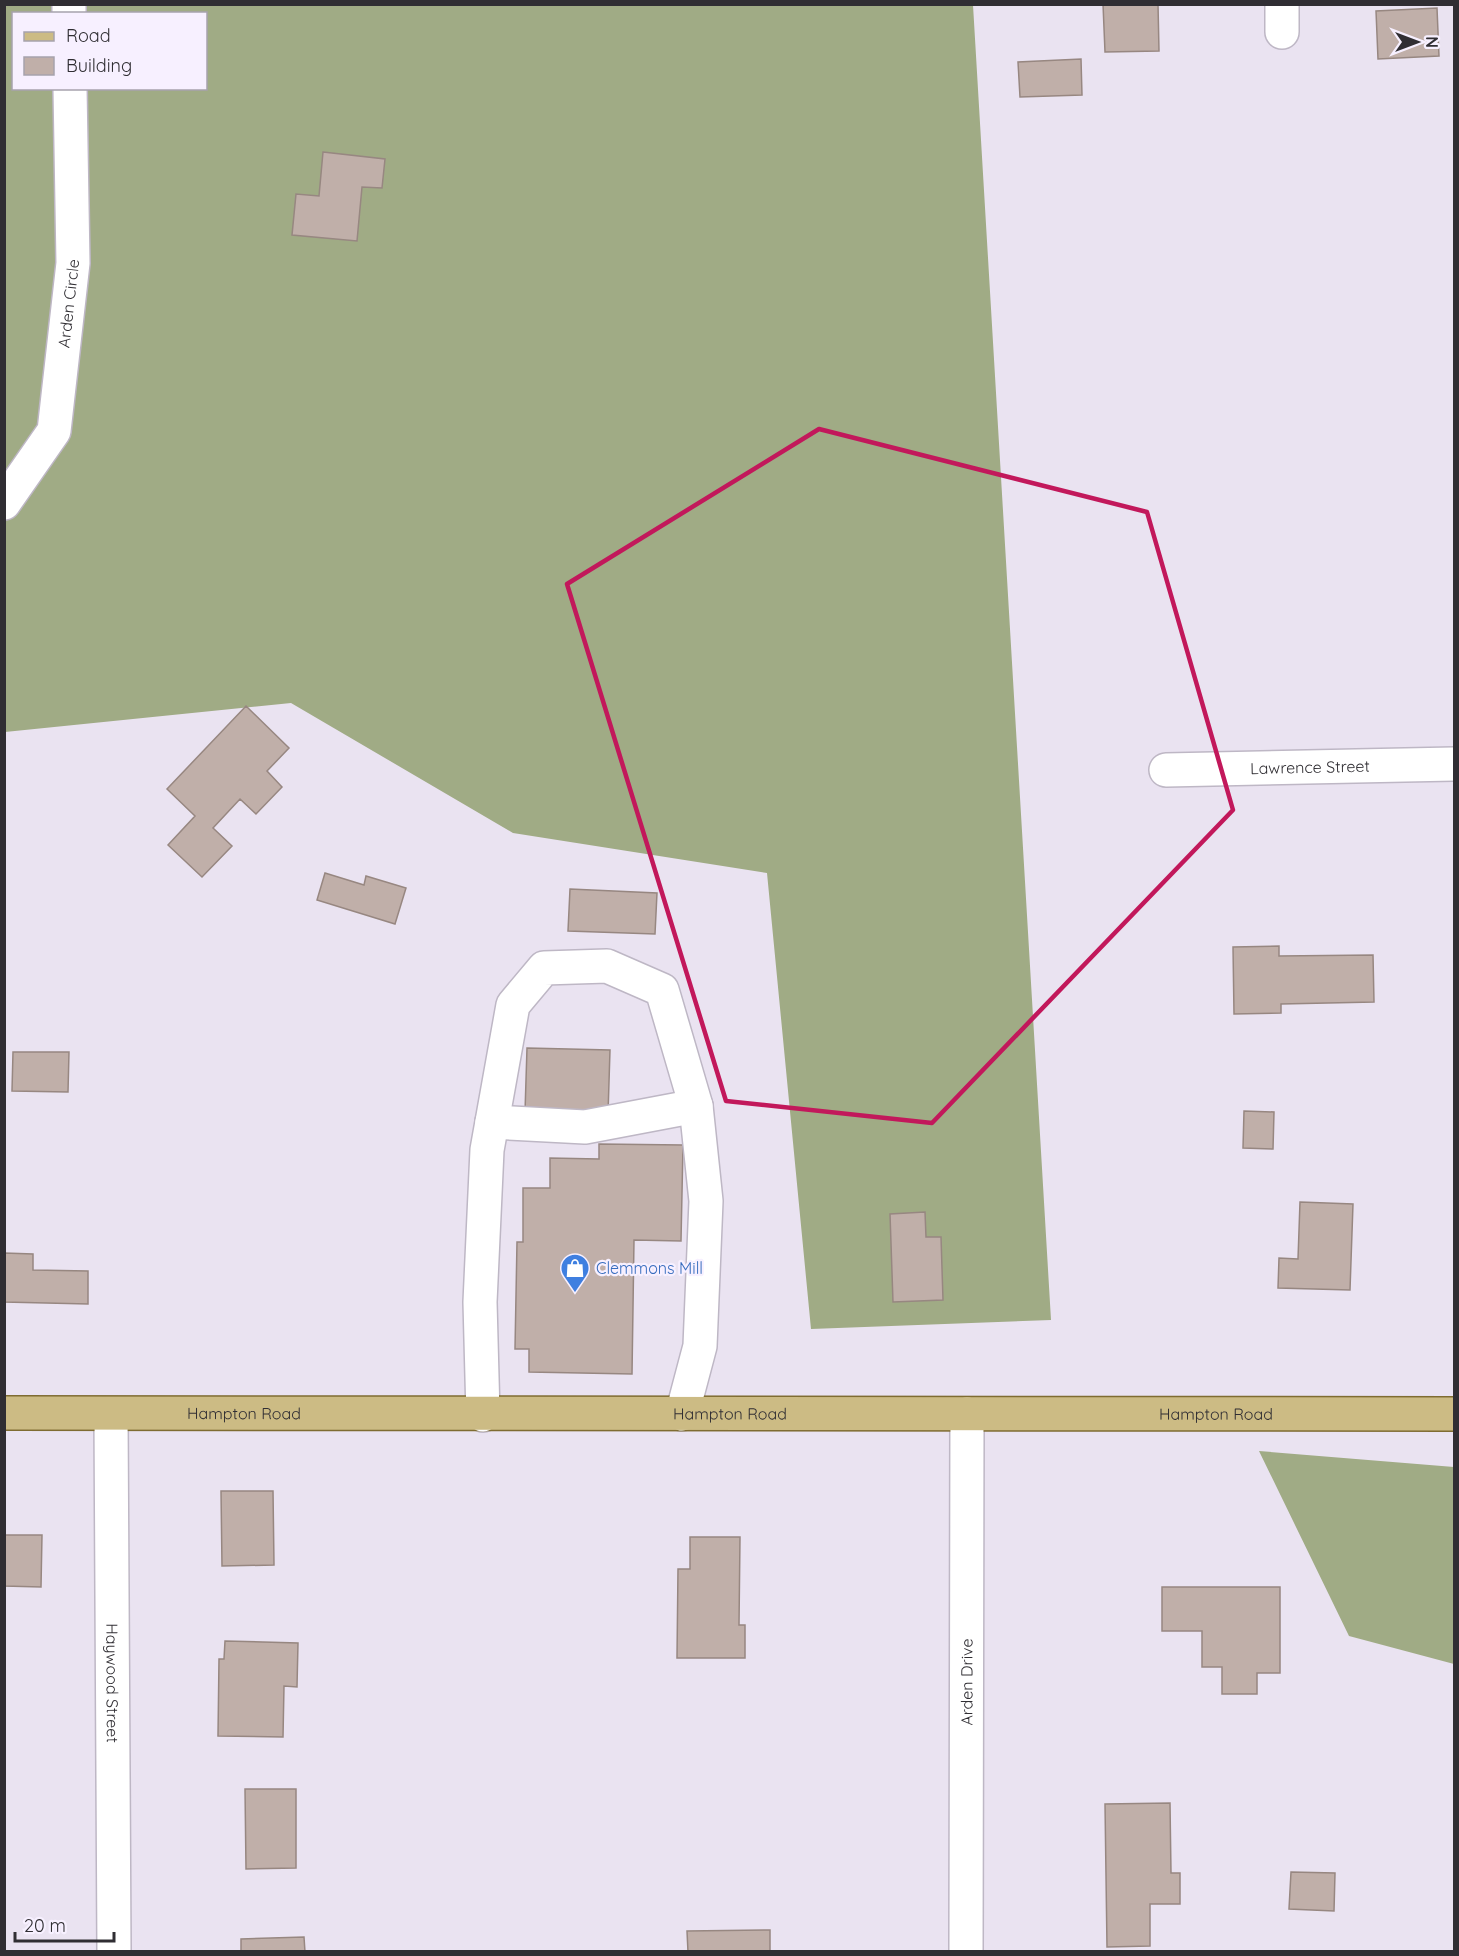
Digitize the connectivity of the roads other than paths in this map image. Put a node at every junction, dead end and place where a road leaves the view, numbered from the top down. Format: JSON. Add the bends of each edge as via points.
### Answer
{"nodes":[{"id":1,"x":70,"y":90,"type":"edge"},
{"id":2,"x":4,"y":503,"type":"edge"},
{"id":3,"x":1455,"y":765,"type":"edge"},
{"id":4,"x":1166,"y":770,"type":"dead end"},
{"id":5,"x":696,"y":1106,"type":"junction"},
{"id":6,"x":492,"y":1122,"type":"junction"},
{"id":7,"x":4,"y":1413,"type":"edge"},
{"id":8,"x":682,"y":1414,"type":"junction"},
{"id":9,"x":967,"y":1414,"type":"junction"},
{"id":10,"x":1455,"y":1414,"type":"edge"},
{"id":11,"x":111,"y":1415,"type":"junction"},
{"id":12,"x":483,"y":1415,"type":"junction"},
{"id":13,"x":114,"y":1952,"type":"edge"},
{"id":14,"x":966,"y":1952,"type":"edge"}],
"edges":[{"from":1,"to":2,"type":"street","name":"Arden Circle","via":[[73,263],[54,431]]},
{"from":3,"to":4,"type":"street","name":"Lawrence Street"},
{"from":5,"to":6,"type":"street","via":[[585,1126]]},
{"from":5,"to":6,"type":"street","via":[[662,990],[607,966],[544,968],[513,1005]]},
{"from":5,"to":8,"type":"street","via":[[706,1202],[700,1346]]},
{"from":6,"to":12,"type":"street","via":[[487,1150],[480,1302]]},
{"from":7,"to":11,"type":"main road","name":"Hampton Road"},
{"from":8,"to":9,"type":"main road","name":"Hampton Road"},
{"from":8,"to":12,"type":"main road","name":"Hampton Road"},
{"from":9,"to":10,"type":"main road","name":"Hampton Road"},
{"from":9,"to":14,"type":"street","name":"Arden Drive"},
{"from":11,"to":12,"type":"main road","name":"Hampton Road"},
{"from":11,"to":13,"type":"street","name":"Haywood Street"}]}
